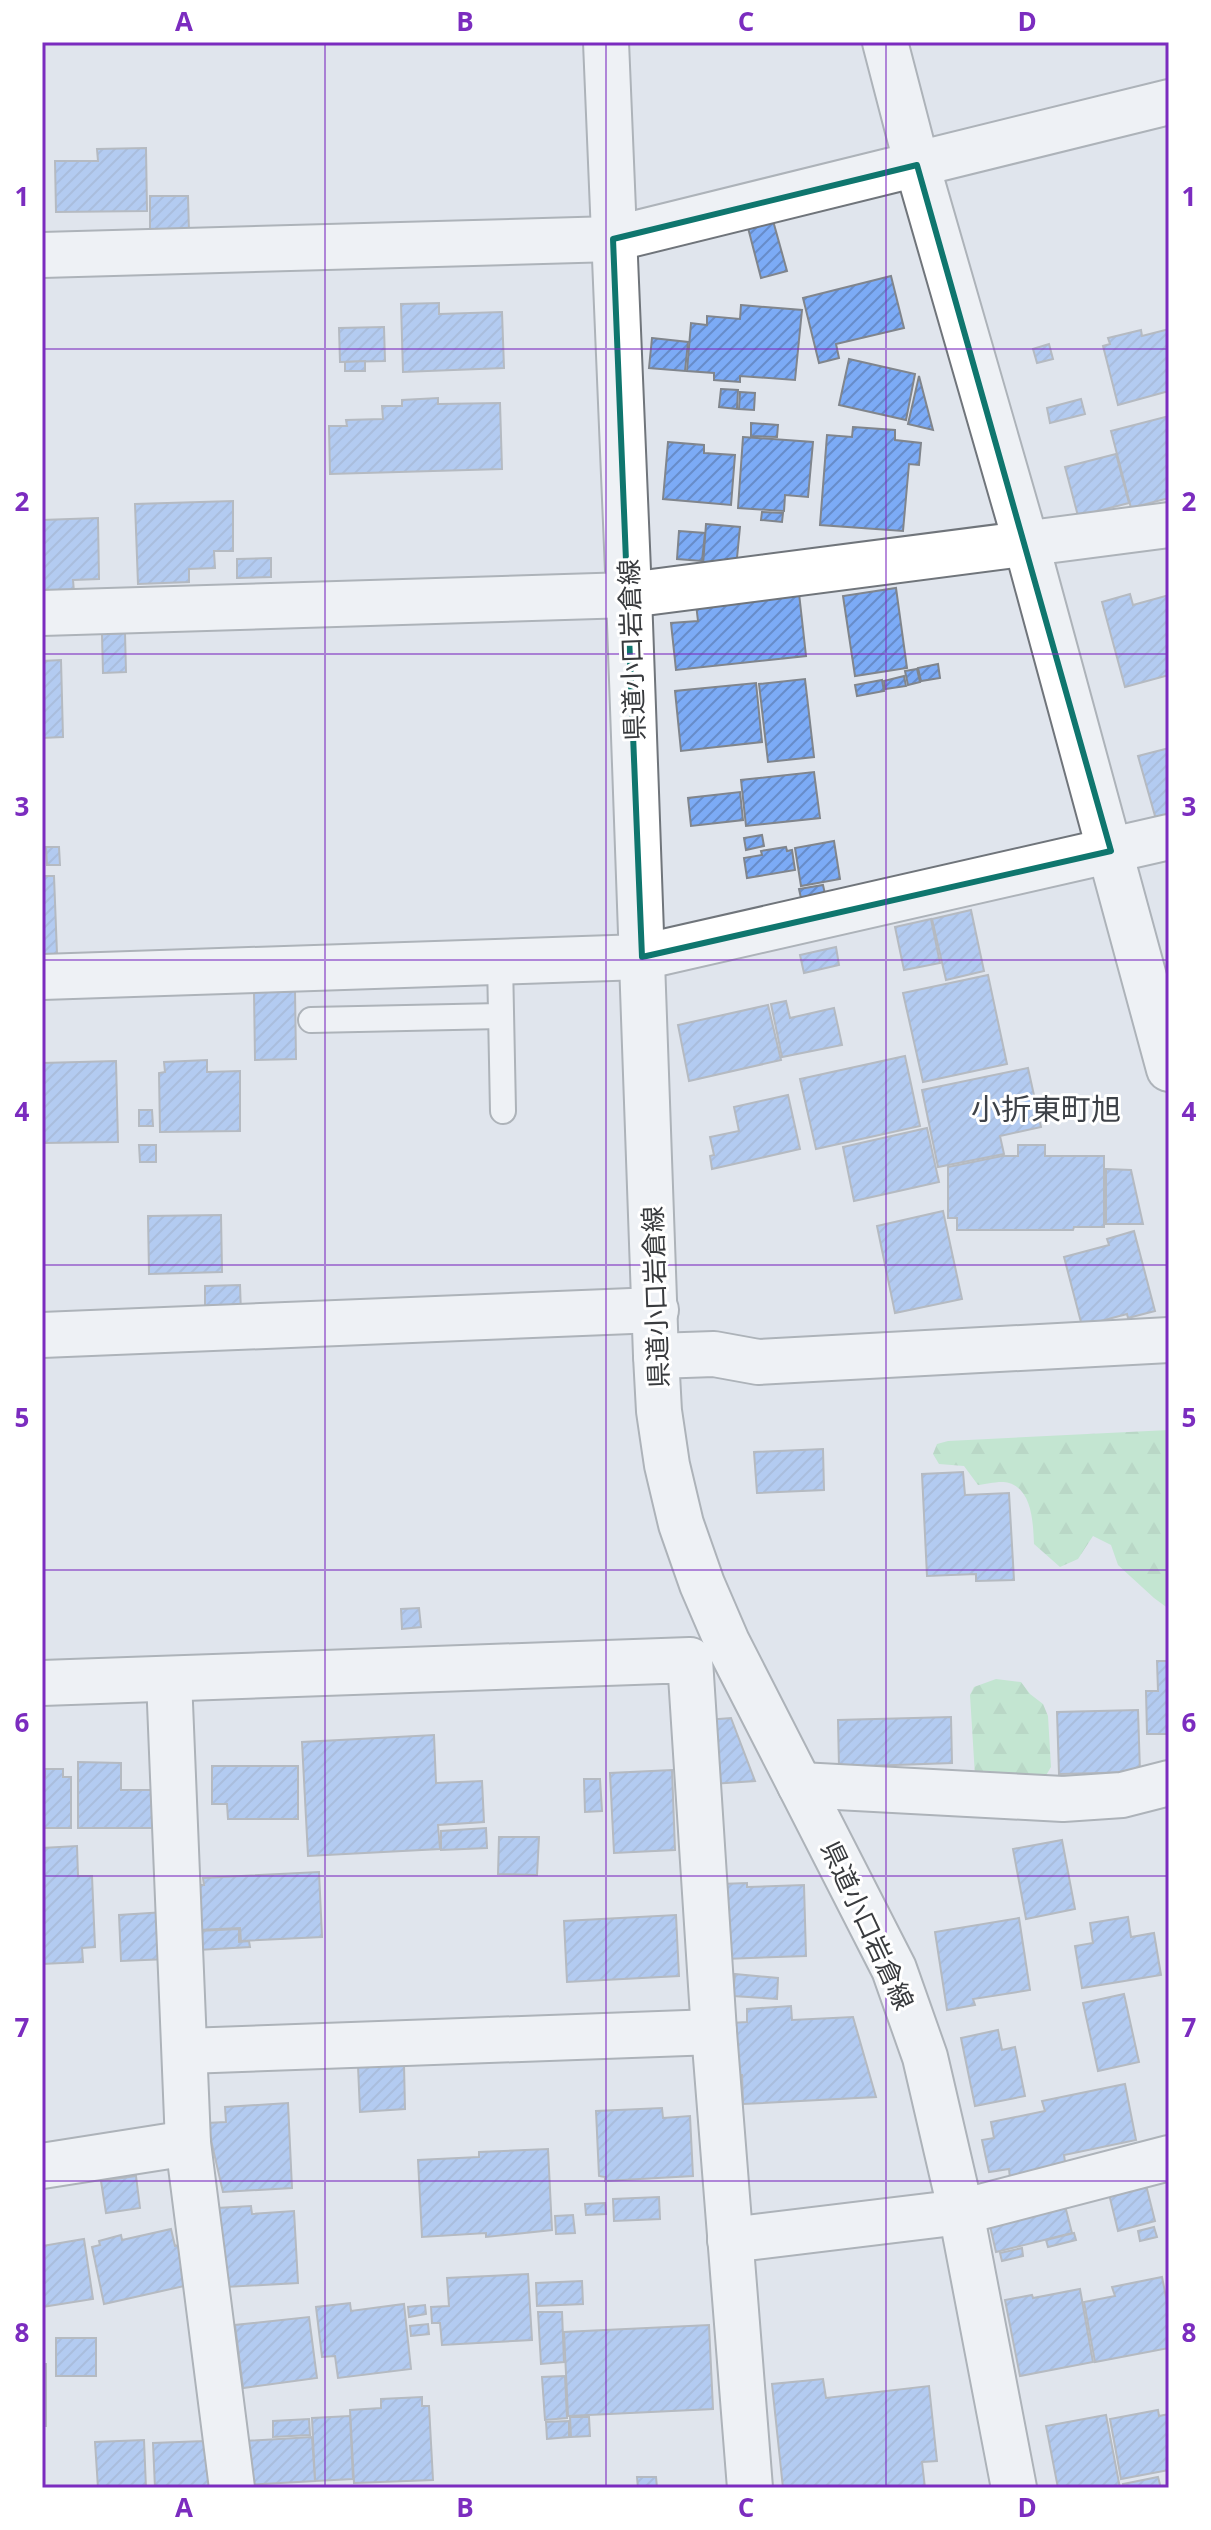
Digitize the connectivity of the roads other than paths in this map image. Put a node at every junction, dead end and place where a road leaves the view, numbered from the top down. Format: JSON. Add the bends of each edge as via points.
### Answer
{"nodes":[{"id":1,"x":606,"y":42,"type":"edge"},
{"id":2,"x":885,"y":42,"type":"edge"},
{"id":3,"x":1169,"y":102,"type":"edge"},
{"id":4,"x":917,"y":165,"type":"junction"},
{"id":5,"x":613,"y":239,"type":"junction"},
{"id":6,"x":42,"y":255,"type":"edge"},
{"id":7,"x":1169,"y":525,"type":"edge"},
{"id":8,"x":1026,"y":543,"type":"junction"},
{"id":9,"x":629,"y":595,"type":"junction"},
{"id":10,"x":42,"y":613,"type":"edge"},
{"id":11,"x":1169,"y":837,"type":"edge"},
{"id":12,"x":1111,"y":851,"type":"junction"},
{"id":13,"x":642,"y":957,"type":"junction"},
{"id":14,"x":500,"y":962,"type":"junction"},
{"id":15,"x":42,"y":977,"type":"edge"},
{"id":16,"x":501,"y":1016,"type":"junction"},
{"id":17,"x":311,"y":1020,"type":"dead end"},
{"id":18,"x":1169,"y":1069,"type":"edge"},
{"id":19,"x":503,"y":1111,"type":"dead end"},
{"id":20,"x":656,"y":1310,"type":"junction"},
{"id":21,"x":42,"y":1335,"type":"edge"},
{"id":22,"x":1169,"y":1340,"type":"edge"},
{"id":23,"x":656,"y":1356,"type":"junction"},
{"id":24,"x":708,"y":1651,"type":"junction"},
{"id":25,"x":169,"y":1679,"type":"junction"},
{"id":26,"x":42,"y":1683,"type":"edge"},
{"id":27,"x":1169,"y":1783,"type":"edge"},
{"id":28,"x":800,"y":1785,"type":"junction"},
{"id":29,"x":714,"y":2032,"type":"junction"},
{"id":30,"x":186,"y":2051,"type":"junction"},
{"id":31,"x":188,"y":2143,"type":"junction"},
{"id":32,"x":1169,"y":2158,"type":"edge"},
{"id":33,"x":42,"y":2166,"type":"edge"},
{"id":34,"x":961,"y":2212,"type":"junction"},
{"id":35,"x":730,"y":2240,"type":"junction"},
{"id":36,"x":232,"y":2488,"type":"edge"},
{"id":37,"x":750,"y":2488,"type":"edge"},
{"id":38,"x":1014,"y":2488,"type":"edge"}],
"edges":[{"from":1,"to":5,"type":"street","name":"県道小口岩倉線"},
{"from":2,"to":4,"type":"street"},
{"from":3,"to":4,"type":"street"},
{"from":4,"to":5,"type":"street"},
{"from":4,"to":8,"type":"street"},
{"from":5,"to":6,"type":"street"},
{"from":5,"to":9,"type":"street","name":"県道小口岩倉線"},
{"from":7,"to":8,"type":"street"},
{"from":8,"to":9,"type":"street"},
{"from":8,"to":12,"type":"street"},
{"from":9,"to":10,"type":"street"},
{"from":9,"to":13,"type":"street","name":"県道小口岩倉線"},
{"from":11,"to":12,"type":"street"},
{"from":12,"to":13,"type":"street"},
{"from":12,"to":18,"type":"street"},
{"from":13,"to":14,"type":"street"},
{"from":13,"to":20,"type":"street","name":"県道小口岩倉線"},
{"from":14,"to":15,"type":"street"},
{"from":14,"to":16,"type":"lane"},
{"from":16,"to":17,"type":"lane"},
{"from":16,"to":19,"type":"lane"},
{"from":20,"to":21,"type":"street"},
{"from":20,"to":23,"type":"street","name":"県道小口岩倉線"},
{"from":22,"to":23,"type":"street","via":[[758,1362],[714,1354]]},
{"from":23,"to":24,"type":"street","name":"県道小口岩倉線","via":[[667,1465],[702,1584]]},
{"from":24,"to":25,"type":"street"},
{"from":24,"to":28,"type":"street","name":"県道小口岩倉線"},
{"from":24,"to":29,"type":"street"},
{"from":25,"to":26,"type":"street"},
{"from":25,"to":30,"type":"street"},
{"from":27,"to":28,"type":"street","via":[[1122,1795],[1063,1799]]},
{"from":28,"to":34,"type":"street","name":"県道小口岩倉線","via":[[894,1969],[925,2057]]},
{"from":29,"to":30,"type":"street"},
{"from":29,"to":35,"type":"street"},
{"from":30,"to":31,"type":"street"},
{"from":31,"to":33,"type":"street"},
{"from":31,"to":36,"type":"street"},
{"from":32,"to":34,"type":"street"},
{"from":34,"to":35,"type":"street"},
{"from":34,"to":38,"type":"street","name":"県道小口岩倉線"},
{"from":35,"to":37,"type":"street"}]}
